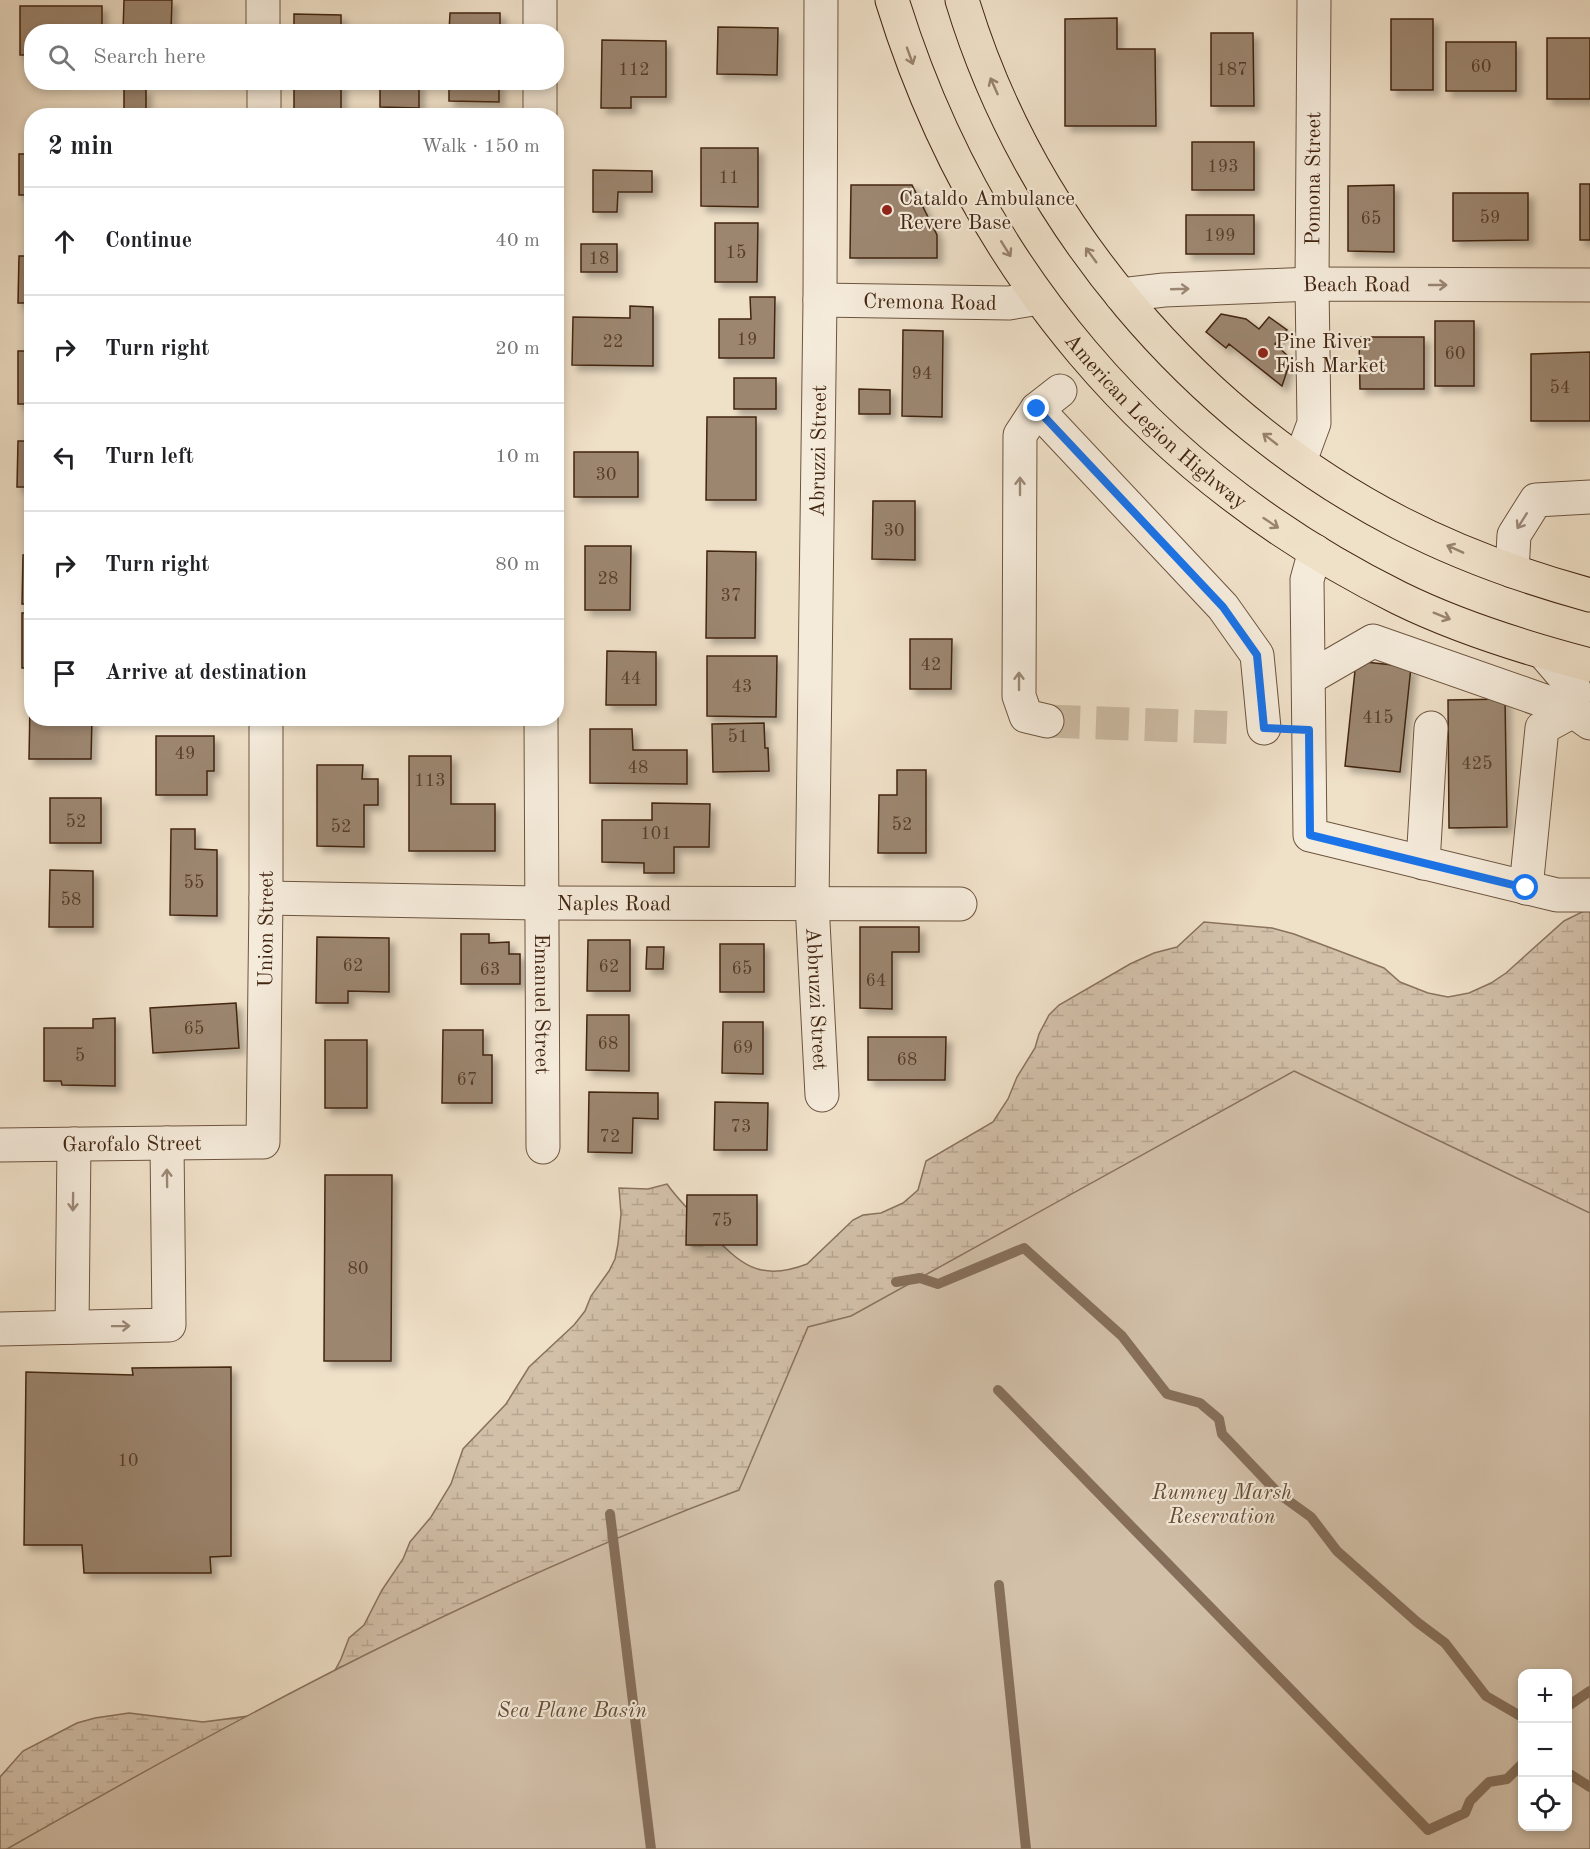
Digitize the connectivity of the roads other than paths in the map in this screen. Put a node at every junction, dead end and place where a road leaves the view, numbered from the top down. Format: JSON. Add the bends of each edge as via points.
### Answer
{"nodes":[{"id":1,"x":263,"y":0,"type":"edge"},
{"id":2,"x":540,"y":0,"type":"edge"},
{"id":3,"x":821,"y":0,"type":"edge"},
{"id":4,"x":892,"y":0,"type":"edge"},
{"id":5,"x":962,"y":0,"type":"edge"},
{"id":6,"x":1314,"y":0,"type":"edge"},
{"id":7,"x":263,"y":24,"type":"edge"},
{"id":8,"x":540,"y":24,"type":"edge"},
{"id":9,"x":264,"y":90,"type":"edge"},
{"id":10,"x":540,"y":90,"type":"edge"},
{"id":11,"x":264,"y":108,"type":"edge"},
{"id":12,"x":540,"y":108,"type":"edge"},
{"id":13,"x":1312,"y":284,"type":"junction"},
{"id":14,"x":1590,"y":285,"type":"edge"},
{"id":15,"x":1122,"y":295,"type":"junction"},
{"id":16,"x":1039,"y":298,"type":"junction"},
{"id":17,"x":820,"y":300,"type":"junction"},
{"id":18,"x":1300,"y":461,"type":"junction"},
{"id":19,"x":1590,"y":497,"type":"edge"},
{"id":20,"x":1315,"y":551,"type":"junction"},
{"id":21,"x":1512,"y":572,"type":"junction"},
{"id":22,"x":1590,"y":595,"type":"edge"},
{"id":23,"x":1544,"y":653,"type":"junction"},
{"id":24,"x":1590,"y":665,"type":"edge"},
{"id":25,"x":1308,"y":678,"type":"junction"},
{"id":26,"x":1582,"y":717,"type":"edge"},
{"id":27,"x":1047,"y":722,"type":"tunnel mouth"},
{"id":28,"x":266,"y":726,"type":"edge"},
{"id":29,"x":541,"y":726,"type":"edge"},
{"id":30,"x":1431,"y":728,"type":"dead end"},
{"id":31,"x":1309,"y":730,"type":"junction"},
{"id":32,"x":1423,"y":863,"type":"junction"},
{"id":33,"x":1541,"y":891,"type":"junction"},
{"id":34,"x":1590,"y":896,"type":"edge"},
{"id":35,"x":266,"y":898,"type":"junction"},
{"id":36,"x":542,"y":903,"type":"junction"},
{"id":37,"x":812,"y":903,"type":"junction"},
{"id":38,"x":960,"y":904,"type":"dead end"},
{"id":39,"x":822,"y":1095,"type":"dead end"},
{"id":40,"x":263,"y":1142,"type":"joint"},
{"id":41,"x":167,"y":1143,"type":"junction"},
{"id":42,"x":74,"y":1144,"type":"junction"},
{"id":43,"x":0,"y":1145,"type":"edge"},
{"id":44,"x":543,"y":1148,"type":"dead end"},
{"id":45,"x":72,"y":1327,"type":"junction"},
{"id":46,"x":0,"y":1329,"type":"edge"}],
"edges":[{"from":1,"to":7,"type":"street"},
{"from":2,"to":8,"type":"street"},
{"from":3,"to":17,"type":"street","name":"Abruzzi Street"},
{"from":4,"to":16,"type":"highway","name":"American Legion Highway","one_way":true,"via":[[920,82],[959,169]]},
{"from":15,"to":5,"type":"highway","one_way":true,"via":[[1068,223],[1022,144],[984,62]]},
{"from":6,"to":13,"type":"street","name":"Pomona Street"},
{"from":9,"to":11,"type":"street"},
{"from":10,"to":12,"type":"street"},
{"from":13,"to":14,"type":"street","name":"Beach Road","one_way":true},
{"from":15,"to":13,"type":"street","name":"Beach Road","one_way":true},
{"from":13,"to":18,"type":"street","name":"Pomona Street","via":[[1314,423]]},
{"from":18,"to":15,"type":"highway","one_way":true,"via":[[1204,384]]},
{"from":16,"to":17,"type":"street","name":"Cremona Road","via":[[1009,303]]},
{"from":16,"to":20,"type":"highway","name":"American Legion Highway","one_way":true,"via":[[1097,369],[1165,439],[1239,500]]},
{"from":17,"to":37,"type":"street","name":"Abruzzi Street"},
{"from":21,"to":18,"type":"highway","one_way":true,"via":[[1399,522]]},
{"from":19,"to":21,"type":"street","one_way":true,"via":[[1536,500],[1514,535]]},
{"from":20,"to":23,"type":"highway","name":"American Legion Highway","one_way":true,"via":[[1420,607]]},
{"from":20,"to":25,"type":"street","via":[[1307,580]]},
{"from":21,"to":22,"type":"highway"},
{"from":23,"to":24,"type":"highway","name":"American Legion Highway"},
{"from":23,"to":26,"type":"street","via":[[1574,688]]},
{"from":25,"to":26,"type":"street","via":[[1381,630]]},
{"from":25,"to":31,"type":"street"},
{"from":26,"to":33,"type":"street","via":[[1542,728]]},
{"from":27,"to":31,"type":"street","one_way":true,"via":[[1026,717],[1019,696],[1020,435],[1049,400],[1223,607],[1257,655],[1252,728]]},
{"from":28,"to":35,"type":"street","name":"Union Street"},
{"from":29,"to":36,"type":"street","name":"Emanuel Street"},
{"from":30,"to":32,"type":"street"},
{"from":31,"to":32,"type":"street","via":[[1310,835]]},
{"from":32,"to":33,"type":"street"},
{"from":33,"to":34,"type":"street"},
{"from":35,"to":36,"type":"street","name":"Naples Road"},
{"from":35,"to":40,"type":"street","name":"Union Street"},
{"from":36,"to":37,"type":"street","name":"Naples Road"},
{"from":36,"to":44,"type":"street","name":"Emanuel Street"},
{"from":37,"to":38,"type":"street","name":"Naples Road"},
{"from":37,"to":39,"type":"street","name":"Abbruzzi Street"},
{"from":40,"to":41,"type":"street","name":"Garofalo Street"},
{"from":41,"to":42,"type":"street","name":"Garofalo Street"},
{"from":45,"to":41,"type":"street","one_way":true,"via":[[169,1325]]},
{"from":42,"to":43,"type":"street","name":"Garofalo Street"},
{"from":42,"to":45,"type":"street","one_way":true},
{"from":45,"to":46,"type":"street"}]}
